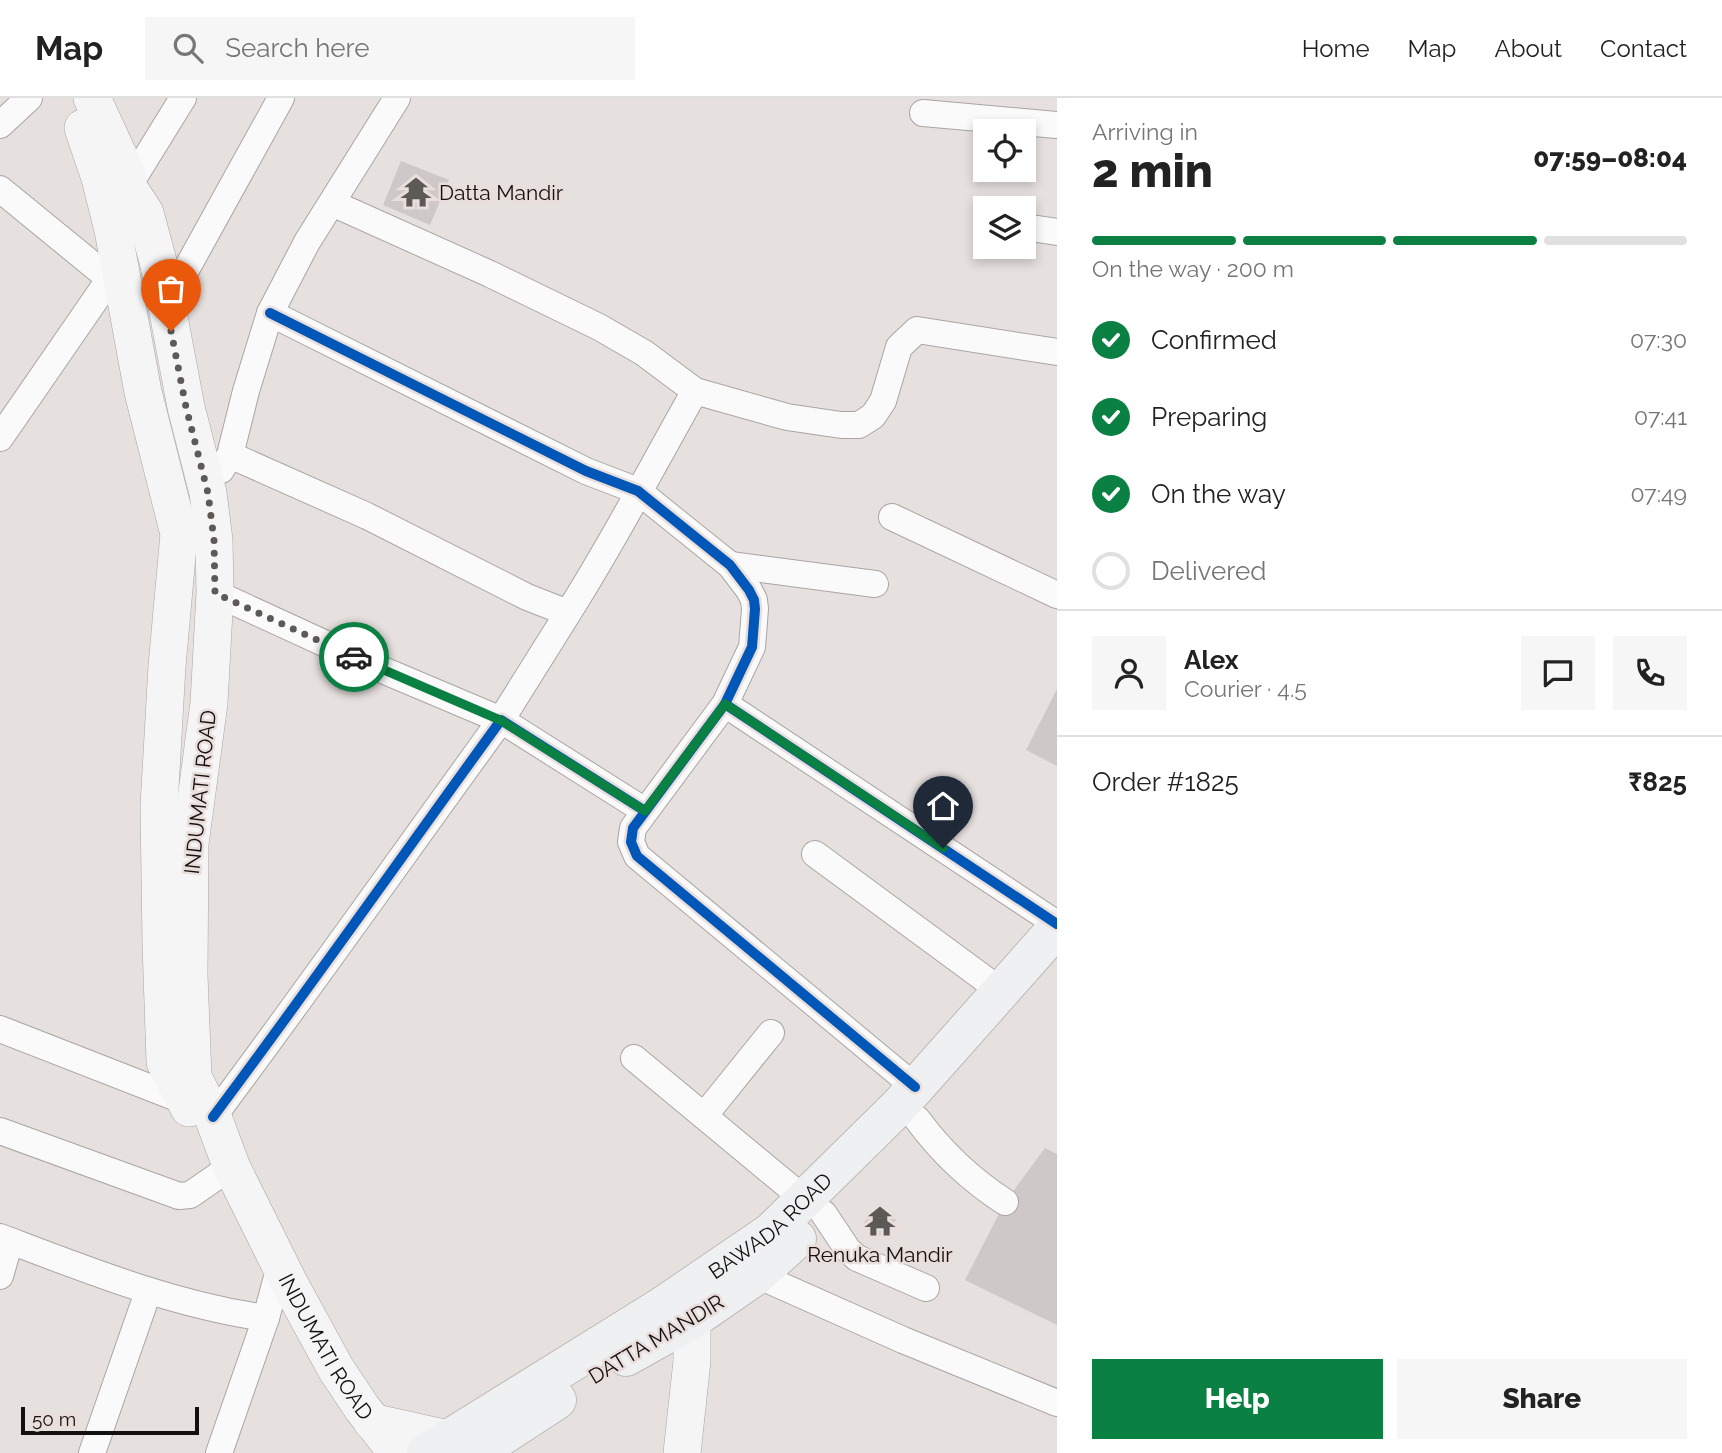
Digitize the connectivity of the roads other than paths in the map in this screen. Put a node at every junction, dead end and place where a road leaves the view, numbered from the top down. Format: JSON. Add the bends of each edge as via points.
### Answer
{"nodes":[{"id":1,"x":29,"y":98,"type":"edge"},
{"id":2,"x":71,"y":98,"type":"edge"},
{"id":3,"x":92,"y":98,"type":"edge"},
{"id":4,"x":183,"y":98,"type":"edge"},
{"id":5,"x":281,"y":98,"type":"edge"},
{"id":6,"x":397,"y":98,"type":"edge"},
{"id":7,"x":923,"y":113,"type":"dead end"},
{"id":8,"x":0,"y":125,"type":"edge"},
{"id":9,"x":1057,"y":125,"type":"edge"},
{"id":10,"x":128,"y":187,"type":"junction"},
{"id":11,"x":0,"y":189,"type":"edge"},
{"id":12,"x":332,"y":203,"type":"junction"},
{"id":13,"x":1036,"y":229,"type":"edge"},
{"id":14,"x":1057,"y":232,"type":"edge"},
{"id":15,"x":115,"y":272,"type":"junction"},
{"id":16,"x":166,"y":306,"type":"junction"},
{"id":17,"x":270,"y":313,"type":"junction"},
{"id":18,"x":1057,"y":352,"type":"edge"},
{"id":19,"x":695,"y":391,"type":"junction"},
{"id":20,"x":0,"y":438,"type":"edge"},
{"id":21,"x":230,"y":455,"type":"junction"},
{"id":22,"x":638,"y":491,"type":"junction"},
{"id":23,"x":208,"y":493,"type":"junction"},
{"id":24,"x":892,"y":517,"type":"dead end"},
{"id":25,"x":730,"y":565,"type":"junction"},
{"id":26,"x":875,"y":584,"type":"dead end"},
{"id":27,"x":215,"y":593,"type":"junction"},
{"id":28,"x":1057,"y":595,"type":"edge"},
{"id":29,"x":568,"y":612,"type":"junction"},
{"id":30,"x":725,"y":704,"type":"junction"},
{"id":31,"x":500,"y":720,"type":"junction"},
{"id":32,"x":645,"y":811,"type":"junction"},
{"id":33,"x":815,"y":854,"type":"dead end"},
{"id":34,"x":1057,"y":926,"type":"edge"},
{"id":35,"x":1057,"y":967,"type":"edge"},
{"id":36,"x":1002,"y":991,"type":"junction"},
{"id":37,"x":0,"y":1029,"type":"edge"},
{"id":38,"x":771,"y":1033,"type":"dead end"},
{"id":39,"x":634,"y":1058,"type":"dead end"},
{"id":40,"x":916,"y":1103,"type":"junction"},
{"id":41,"x":200,"y":1109,"type":"junction"},
{"id":42,"x":704,"y":1116,"type":"junction"},
{"id":43,"x":0,"y":1131,"type":"edge"},
{"id":44,"x":219,"y":1175,"type":"junction"},
{"id":45,"x":1005,"y":1202,"type":"dead end"},
{"id":46,"x":814,"y":1206,"type":"junction"},
{"id":47,"x":5,"y":1239,"type":"edge"},
{"id":48,"x":757,"y":1275,"type":"junction"},
{"id":49,"x":0,"y":1276,"type":"edge"},
{"id":50,"x":276,"y":1281,"type":"junction"},
{"id":51,"x":926,"y":1288,"type":"dead end"},
{"id":52,"x":148,"y":1292,"type":"junction"},
{"id":53,"x":692,"y":1303,"type":"junction"},
{"id":54,"x":266,"y":1318,"type":"junction"},
{"id":55,"x":1057,"y":1403,"type":"edge"},
{"id":56,"x":369,"y":1438,"type":"edge"},
{"id":57,"x":450,"y":1448,"type":"edge"},
{"id":58,"x":92,"y":1453,"type":"edge"},
{"id":59,"x":219,"y":1453,"type":"edge"},
{"id":60,"x":397,"y":1453,"type":"edge"},
{"id":61,"x":682,"y":1453,"type":"edge"}],
"edges":[{"from":1,"to":8,"type":"street"},
{"from":2,"to":15,"type":"main road","name":"INDUMATI ROAD","via":[[100,178]]},
{"from":3,"to":10,"type":"main road","name":"INDUMATI ROAD","via":[[127,174]]},
{"from":4,"to":10,"type":"street"},
{"from":5,"to":16,"type":"street"},
{"from":6,"to":12,"type":"street"},
{"from":7,"to":9,"type":"street"},
{"from":10,"to":16,"type":"main road","name":"INDUMATI ROAD","via":[[145,213]]},
{"from":11,"to":15,"type":"street"},
{"from":12,"to":17,"type":"street"},
{"from":12,"to":19,"type":"street","via":[[599,327]]},
{"from":13,"to":14,"type":"street"},
{"from":15,"to":20,"type":"street"},
{"from":15,"to":41,"type":"main road","name":"INDUMATI ROAD","via":[[179,534],[159,806],[165,1062]]},
{"from":16,"to":23,"type":"main road","name":"INDUMATI ROAD"},
{"from":17,"to":21,"type":"street"},
{"from":17,"to":22,"type":"street","via":[[586,471]]},
{"from":18,"to":19,"type":"street","via":[[917,330],[899,347],[883,401],[873,416],[859,425],[787,417]]},
{"from":19,"to":22,"type":"street"},
{"from":21,"to":23,"type":"street"},
{"from":21,"to":29,"type":"street","via":[[367,516],[527,597]]},
{"from":22,"to":25,"type":"street"},
{"from":22,"to":29,"type":"street","via":[[606,554]]},
{"from":23,"to":27,"type":"main road","name":"INDUMATI ROAD"},
{"from":24,"to":28,"type":"street"},
{"from":25,"to":26,"type":"street"},
{"from":25,"to":30,"type":"street","via":[[749,590],[755,609],[752,647]]},
{"from":27,"to":31,"type":"street"},
{"from":27,"to":41,"type":"main road","name":"INDUMATI ROAD","via":[[209,703],[190,844],[189,975],[193,1077]]},
{"from":29,"to":31,"type":"street"},
{"from":30,"to":32,"type":"street"},
{"from":30,"to":34,"type":"street"},
{"from":31,"to":32,"type":"street"},
{"from":31,"to":41,"type":"street","via":[[332,957]]},
{"from":32,"to":40,"type":"street","via":[[631,842],[637,856]]},
{"from":33,"to":36,"type":"street"},
{"from":34,"to":36,"type":"main road","name":"BAWADA ROAD"},
{"from":35,"to":40,"type":"main road"},
{"from":36,"to":40,"type":"main road","name":"BAWADA ROAD"},
{"from":37,"to":41,"type":"street"},
{"from":38,"to":42,"type":"street"},
{"from":39,"to":42,"type":"street"},
{"from":40,"to":45,"type":"street","via":[[933,1141],[978,1185]]},
{"from":40,"to":46,"type":"main road","name":"BAWADA ROAD"},
{"from":41,"to":44,"type":"main road","name":"INDUMATI ROAD"},
{"from":41,"to":56,"type":"main road","name":"INDUMATI ROAD"},
{"from":42,"to":46,"type":"street"},
{"from":43,"to":44,"type":"street","via":[[179,1196],[190,1195]]},
{"from":44,"to":50,"type":"main road","name":"INDUMATI ROAD"},
{"from":46,"to":48,"type":"main road","name":"DATTA MANDIR"},
{"from":46,"to":51,"type":"street","via":[[857,1258]]},
{"from":46,"to":53,"type":"main road","name":"BAWADA ROAD","via":[[771,1232]]},
{"from":47,"to":49,"type":"street"},
{"from":47,"to":52,"type":"street"},
{"from":48,"to":53,"type":"main road","name":"DATTA MANDIR"},
{"from":48,"to":55,"type":"street"},
{"from":50,"to":54,"type":"street"},
{"from":50,"to":56,"type":"main road","name":"INDUMATI ROAD"},
{"from":52,"to":54,"type":"street"},
{"from":52,"to":58,"type":"street"},
{"from":53,"to":57,"type":"main road","name":"BAWADA ROAD"},
{"from":53,"to":61,"type":"main road","via":[[692,1361]]},
{"from":54,"to":59,"type":"street"},
{"from":56,"to":57,"type":"main road"},
{"from":56,"to":60,"type":"main road","name":"INDUMATI ROAD"}]}
